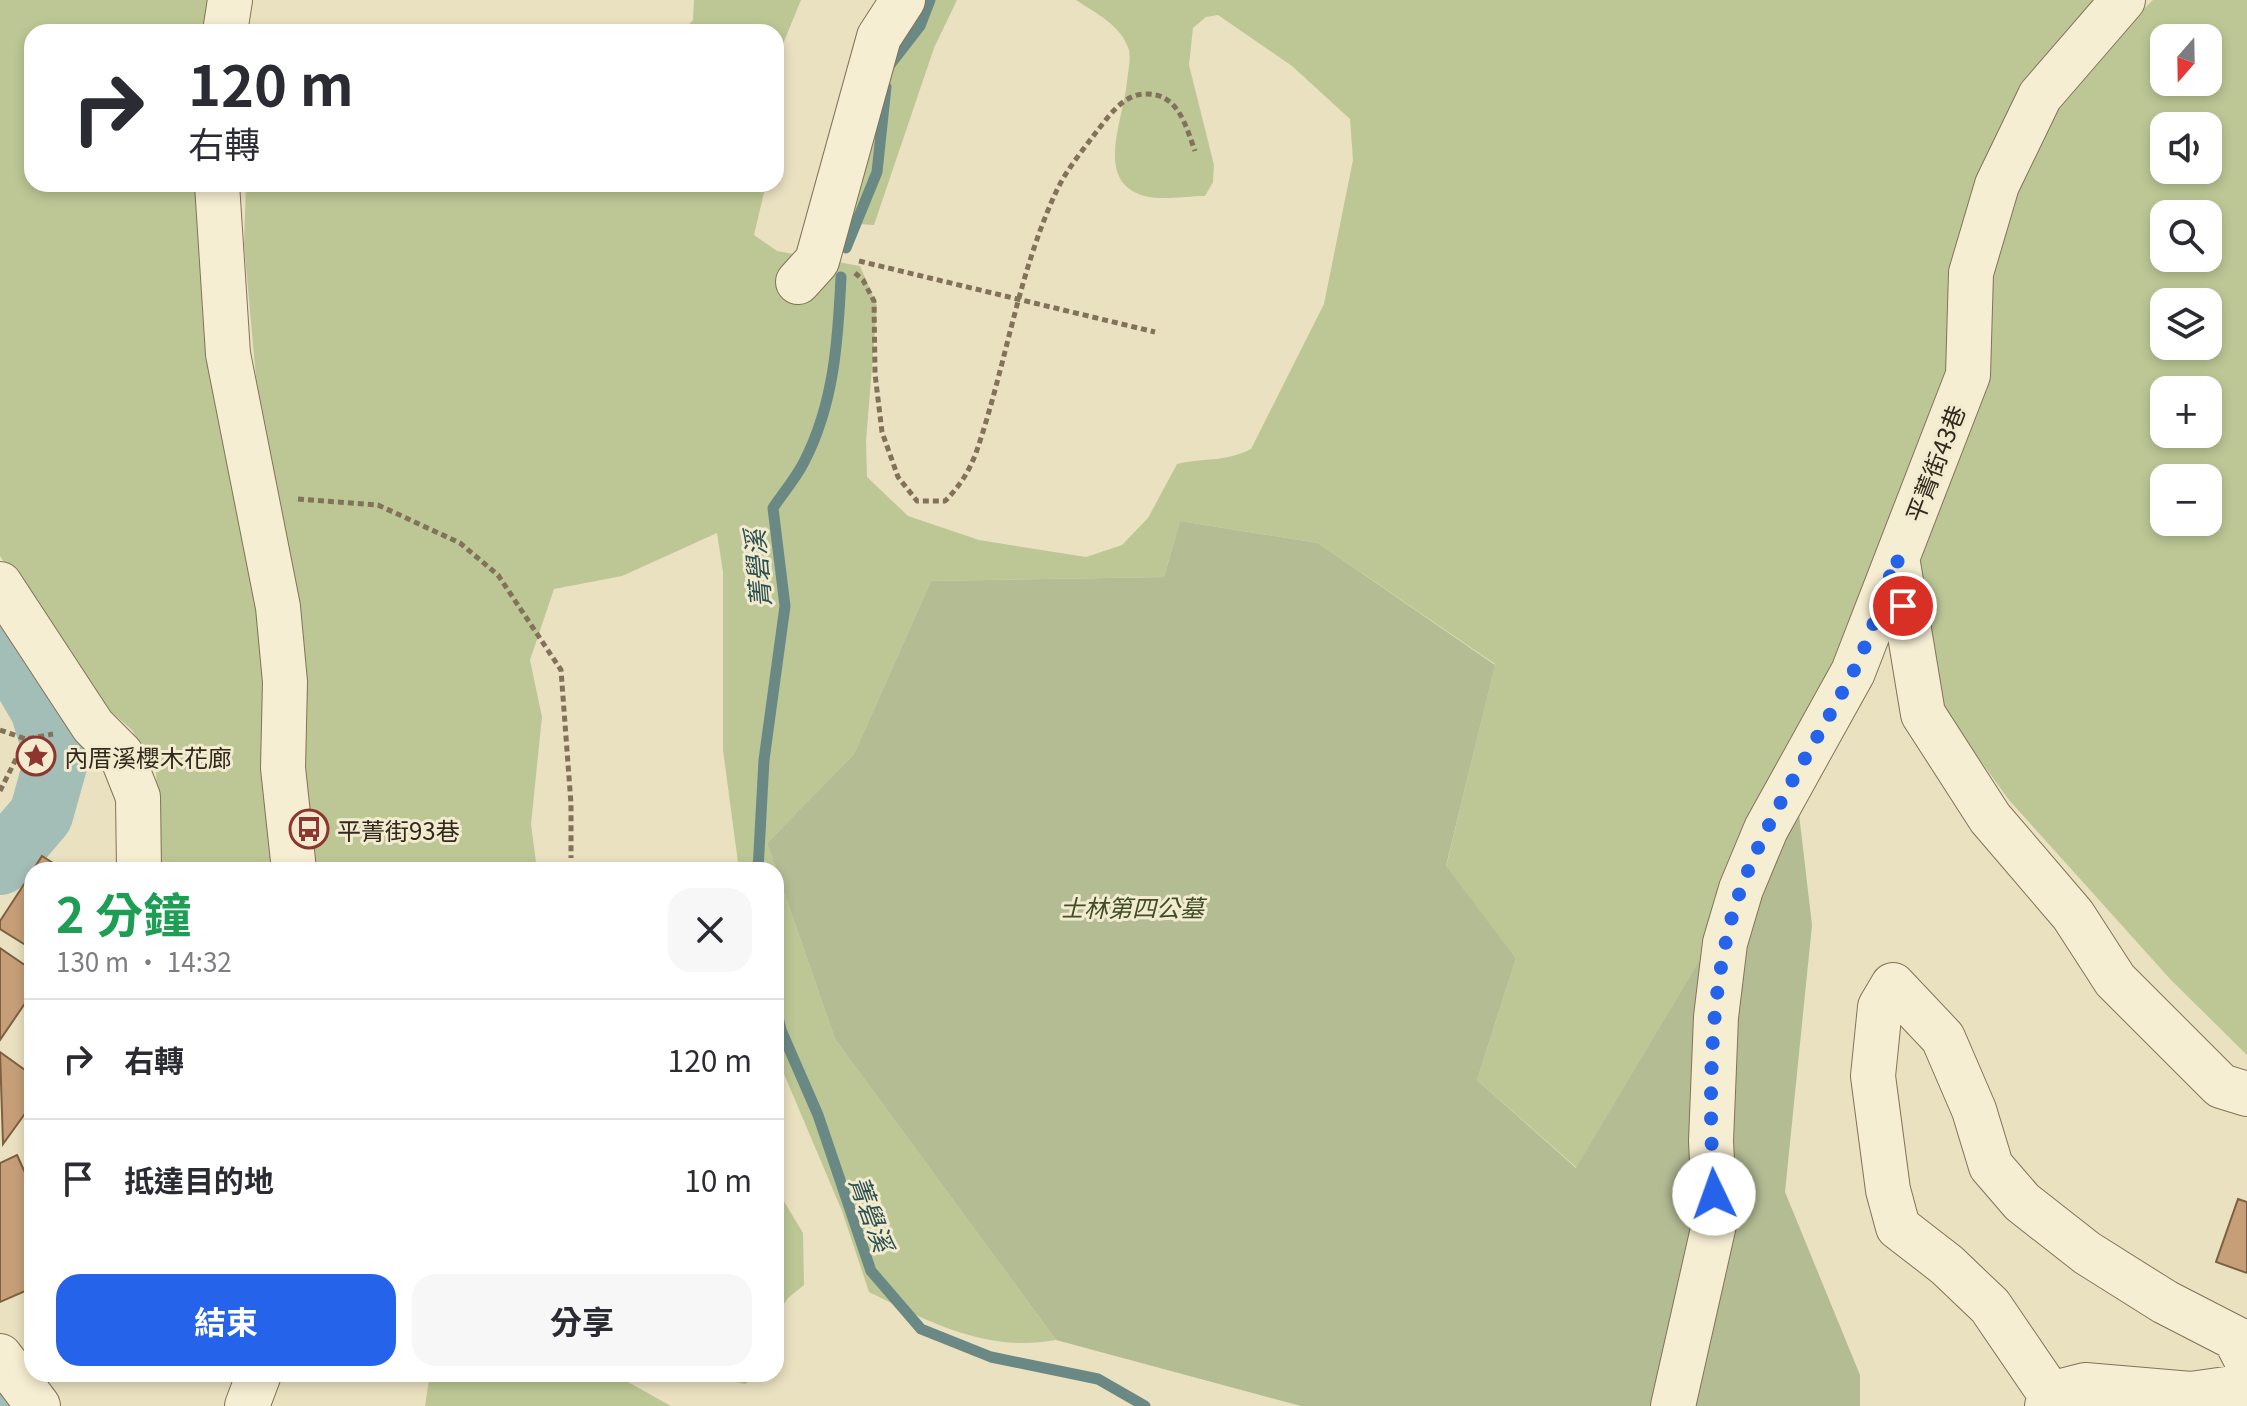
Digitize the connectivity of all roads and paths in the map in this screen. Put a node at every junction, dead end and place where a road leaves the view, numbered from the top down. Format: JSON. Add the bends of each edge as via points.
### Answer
{"nodes":[{"id":1,"x":230,"y":0,"type":"edge"},
{"id":2,"x":903,"y":0,"type":"edge"},
{"id":3,"x":2123,"y":0,"type":"edge"},
{"id":4,"x":226,"y":24,"type":"edge"},
{"id":5,"x":1195,"y":151,"type":"dead end"},
{"id":6,"x":218,"y":192,"type":"edge"},
{"id":7,"x":798,"y":282,"type":"dead end"},
{"id":8,"x":1019,"y":298,"type":"junction"},
{"id":9,"x":1155,"y":332,"type":"dead end"},
{"id":10,"x":253,"y":494,"type":"junction"},
{"id":11,"x":1897,"y":557,"type":"junction"},
{"id":12,"x":0,"y":584,"type":"edge"},
{"id":13,"x":0,"y":730,"type":"edge"},
{"id":14,"x":0,"y":791,"type":"edge"},
{"id":15,"x":571,"y":858,"type":"dead end"},
{"id":16,"x":139,"y":862,"type":"edge"},
{"id":17,"x":293,"y":862,"type":"edge"},
{"id":18,"x":2247,"y":1094,"type":"edge"},
{"id":19,"x":0,"y":1356,"type":"edge"},
{"id":20,"x":2247,"y":1361,"type":"edge"},
{"id":21,"x":256,"y":1382,"type":"edge"},
{"id":22,"x":2247,"y":1386,"type":"edge"},
{"id":23,"x":2049,"y":1400,"type":"edge"},
{"id":24,"x":38,"y":1406,"type":"edge"},
{"id":25,"x":247,"y":1406,"type":"edge"},
{"id":26,"x":1673,"y":1406,"type":"edge"}],
"edges":[{"from":1,"to":4,"type":"street"},
{"from":2,"to":7,"type":"street","via":[[879,37],[817,261]]},
{"from":3,"to":11,"type":"street","name":"平菁街43巷","via":[[2040,96],[1997,185],[1971,273],[1968,375]]},
{"from":5,"to":8,"type":"path","via":[[1184,120],[1165,98],[1138,95],[1116,107],[1056,191]]},
{"from":6,"to":10,"type":"street","via":[[228,354]]},
{"from":8,"to":8,"type":"path","via":[[860,261],[847,265],[874,301],[882,432],[898,477],[917,501],[945,501],[962,484],[977,451]]},
{"from":8,"to":9,"type":"path"},
{"from":10,"to":15,"type":"path","via":[[378,505],[460,543],[498,575],[561,670]]},
{"from":10,"to":17,"type":"street","via":[[278,607],[285,682],[283,768]]},
{"from":11,"to":18,"type":"street","via":[[1923,714],[1990,818],[2073,915],[2115,980],[2221,1086]]},
{"from":11,"to":26,"type":"street","name":"平菁街43巷","via":[[1853,672],[1766,829],[1725,943],[1711,1141],[1715,1220]]},
{"from":12,"to":16,"type":"street","via":[[93,726],[121,754],[138,797]]},
{"from":13,"to":14,"type":"path","via":[[26,739]]},
{"from":19,"to":24,"type":"street"},
{"from":20,"to":23,"type":"street","via":[[2235,1338],[2087,1253],[2022,1202],[1991,1166],[1943,1038],[1893,985],[1880,1007],[1873,1076],[1898,1227],[1990,1306]]},
{"from":21,"to":25,"type":"street"},
{"from":22,"to":23,"type":"street","via":[[2191,1394],[2085,1385]]}]}
